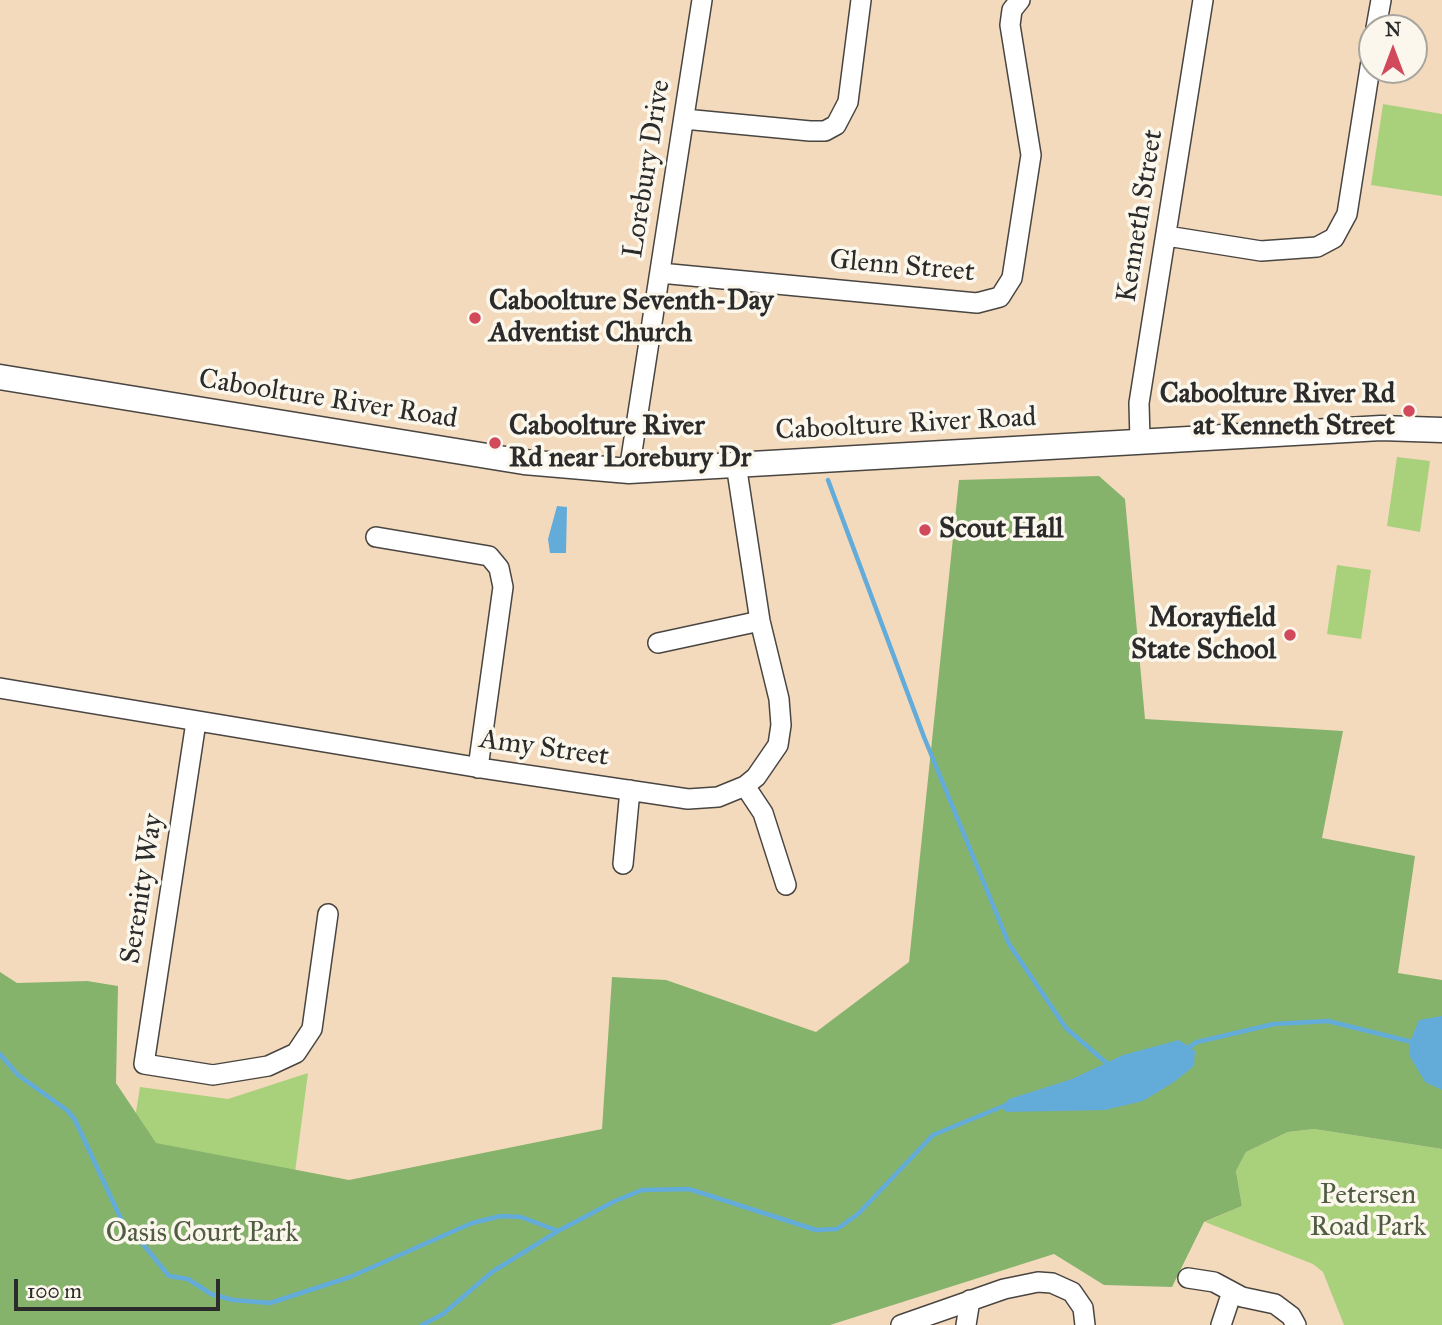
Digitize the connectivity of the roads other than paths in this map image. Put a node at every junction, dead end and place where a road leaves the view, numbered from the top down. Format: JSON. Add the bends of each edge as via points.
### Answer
{"nodes":[{"id":1,"x":702,"y":0,"type":"edge"},
{"id":2,"x":861,"y":0,"type":"edge"},
{"id":3,"x":1020,"y":0,"type":"edge"},
{"id":4,"x":1203,"y":0,"type":"edge"},
{"id":5,"x":1367,"y":84,"type":"edge"},
{"id":6,"x":684,"y":119,"type":"junction"},
{"id":7,"x":1167,"y":236,"type":"junction"},
{"id":8,"x":660,"y":273,"type":"junction"},
{"id":9,"x":0,"y":377,"type":"edge"},
{"id":10,"x":1442,"y":418,"type":"edge"},
{"id":11,"x":1402,"y":427,"type":"junction"},
{"id":12,"x":1442,"y":430,"type":"edge"},
{"id":13,"x":1140,"y":441,"type":"junction"},
{"id":14,"x":736,"y":464,"type":"junction"},
{"id":15,"x":629,"y":471,"type":"junction"},
{"id":16,"x":376,"y":537,"type":"dead end"},
{"id":17,"x":760,"y":621,"type":"junction"},
{"id":18,"x":658,"y":643,"type":"dead end"},
{"id":19,"x":0,"y":688,"type":"edge"},
{"id":20,"x":196,"y":722,"type":"junction"},
{"id":21,"x":478,"y":768,"type":"junction"},
{"id":22,"x":745,"y":786,"type":"junction"},
{"id":23,"x":631,"y":790,"type":"junction"},
{"id":24,"x":623,"y":864,"type":"dead end"},
{"id":25,"x":786,"y":886,"type":"dead end"},
{"id":26,"x":328,"y":914,"type":"dead end"},
{"id":27,"x":1188,"y":1278,"type":"dead end"},
{"id":28,"x":1233,"y":1292,"type":"junction"},
{"id":29,"x":970,"y":1300,"type":"junction"},
{"id":30,"x":901,"y":1325,"type":"edge"},
{"id":31,"x":966,"y":1325,"type":"edge"},
{"id":32,"x":1085,"y":1325,"type":"edge"},
{"id":33,"x":1221,"y":1325,"type":"edge"},
{"id":34,"x":1296,"y":1325,"type":"edge"}],
"edges":[{"from":1,"to":6,"type":"street","name":"Lorebury Drive"},
{"from":2,"to":6,"type":"street","via":[[848,102],[836,125],[810,131]]},
{"from":3,"to":8,"type":"street","name":"Glenn Street","via":[[1012,10],[1010,25],[1031,155],[1012,278],[1000,297],[977,303]]},
{"from":4,"to":7,"type":"street","name":"Kenneth Street"},
{"from":5,"to":7,"type":"street","via":[[1347,214],[1334,238],[1317,247],[1280,251]]},
{"from":6,"to":8,"type":"street","name":"Lorebury Drive"},
{"from":7,"to":13,"type":"street","name":"Kenneth Street","via":[[1139,403]]},
{"from":8,"to":15,"type":"street","name":"Lorebury Drive"},
{"from":9,"to":15,"type":"main road","name":"Caboolture River Road","via":[[524,462]]},
{"from":10,"to":11,"type":"main road","name":"Caboolture River Road"},
{"from":11,"to":12,"type":"main road","name":"Caboolture River Road"},
{"from":11,"to":13,"type":"main road","name":"Caboolture River Road"},
{"from":13,"to":14,"type":"main road","name":"Caboolture River Road"},
{"from":14,"to":15,"type":"main road","name":"Caboolture River Road"},
{"from":14,"to":17,"type":"street","name":"Amy Street"},
{"from":16,"to":21,"type":"street","via":[[489,556],[499,568],[503,587]]},
{"from":17,"to":18,"type":"street"},
{"from":17,"to":22,"type":"street","name":"Amy Street","via":[[781,724],[778,745],[764,768]]},
{"from":19,"to":20,"type":"street","name":"Amy Street"},
{"from":20,"to":21,"type":"street","name":"Amy Street"},
{"from":20,"to":26,"type":"street","name":"Serenity Way","via":[[144,1064],[214,1076],[268,1066],[296,1053],[312,1030]]},
{"from":21,"to":23,"type":"street","name":"Amy Street"},
{"from":22,"to":23,"type":"street","name":"Amy Street","via":[[704,799]]},
{"from":22,"to":25,"type":"street","via":[[763,813]]},
{"from":23,"to":24,"type":"street"},
{"from":27,"to":28,"type":"street","via":[[1221,1284]]},
{"from":28,"to":33,"type":"street"},
{"from":28,"to":34,"type":"street","via":[[1275,1304]]},
{"from":29,"to":30,"type":"street"},
{"from":29,"to":31,"type":"street"},
{"from":29,"to":32,"type":"street","via":[[1021,1283],[1052,1283],[1079,1300]]}]}
